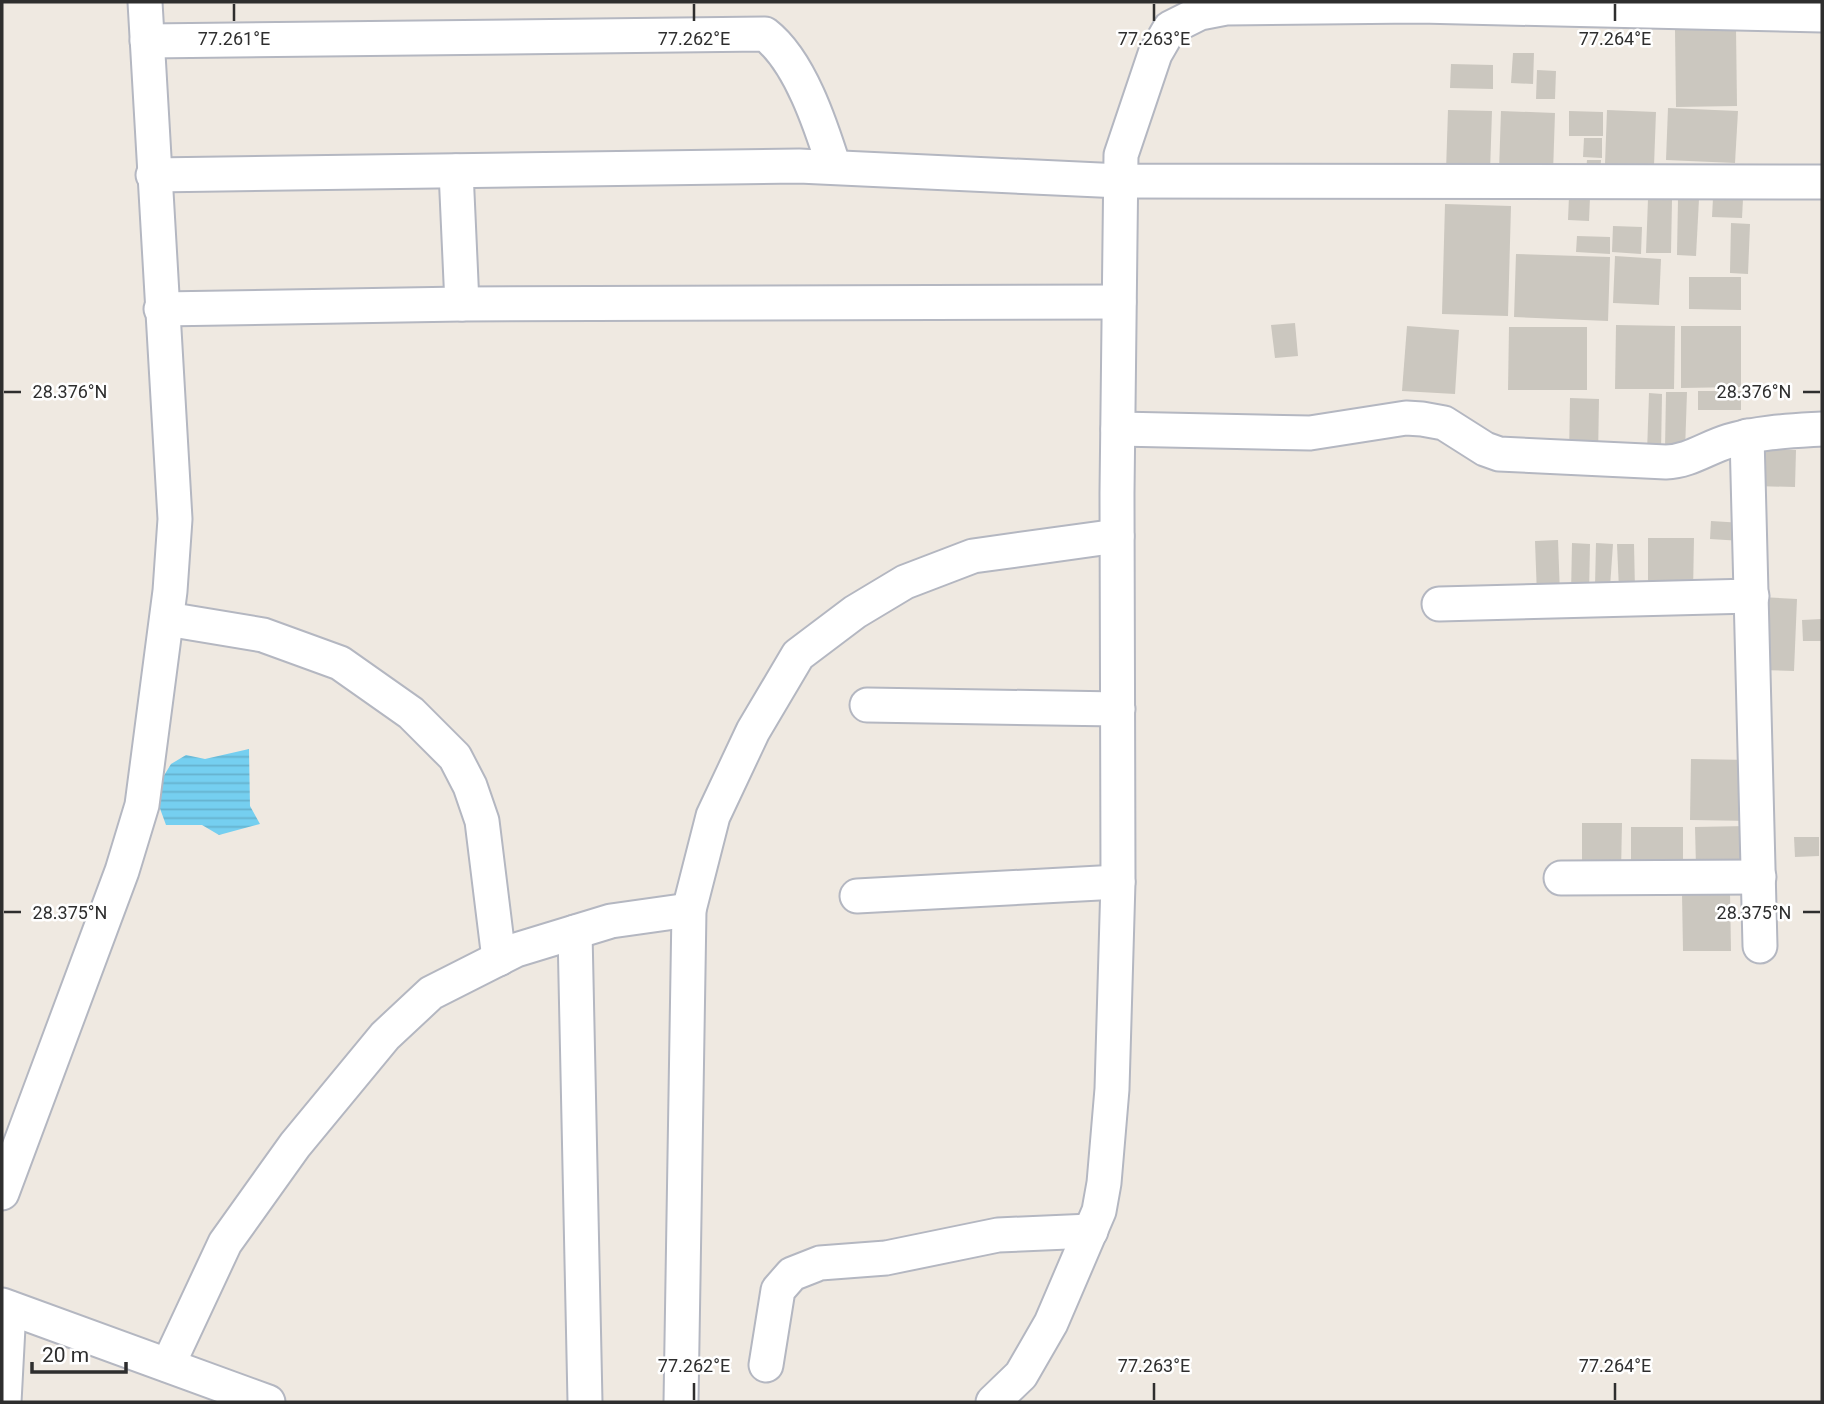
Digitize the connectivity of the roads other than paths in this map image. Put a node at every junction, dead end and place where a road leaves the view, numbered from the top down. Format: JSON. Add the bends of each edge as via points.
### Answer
{"nodes":[{"id":1,"x":145,"y":2,"type":"edge"},
{"id":2,"x":1822,"y":15,"type":"edge"},
{"id":3,"x":147,"y":41,"type":"junction"},
{"id":4,"x":834,"y":167,"type":"junction"},
{"id":5,"x":456,"y":171,"type":"junction"},
{"id":6,"x":153,"y":175,"type":"junction"},
{"id":7,"x":1121,"y":181,"type":"junction"},
{"id":8,"x":1822,"y":182,"type":"edge"},
{"id":9,"x":1119,"y":302,"type":"junction"},
{"id":10,"x":462,"y":304,"type":"junction"},
{"id":11,"x":161,"y":309,"type":"junction"},
{"id":12,"x":1118,"y":429,"type":"junction"},
{"id":13,"x":1822,"y":429,"type":"edge"},
{"id":14,"x":1746,"y":436,"type":"junction"},
{"id":15,"x":1117,"y":536,"type":"junction"},
{"id":16,"x":1752,"y":596,"type":"junction"},
{"id":17,"x":1439,"y":604,"type":"dead end"},
{"id":18,"x":167,"y":619,"type":"junction"},
{"id":19,"x":867,"y":705,"type":"dead end"},
{"id":20,"x":1118,"y":709,"type":"junction"},
{"id":21,"x":1759,"y":877,"type":"junction"},
{"id":22,"x":1562,"y":878,"type":"dead end"},
{"id":23,"x":1118,"y":882,"type":"junction"},
{"id":24,"x":857,"y":896,"type":"dead end"},
{"id":25,"x":689,"y":910,"type":"junction"},
{"id":26,"x":575,"y":932,"type":"junction"},
{"id":27,"x":1760,"y":946,"type":"dead end"},
{"id":28,"x":499,"y":959,"type":"junction"},
{"id":29,"x":2,"y":1193,"type":"edge"},
{"id":30,"x":1091,"y":1231,"type":"junction"},
{"id":31,"x":5,"y":1306,"type":"edge"},
{"id":32,"x":168,"y":1365,"type":"junction"},
{"id":33,"x":766,"y":1365,"type":"dead end"},
{"id":34,"x":4,"y":1402,"type":"edge"},
{"id":35,"x":268,"y":1402,"type":"edge"},
{"id":36,"x":585,"y":1402,"type":"edge"},
{"id":37,"x":681,"y":1402,"type":"edge"},
{"id":38,"x":993,"y":1402,"type":"edge"}],
"edges":[{"from":1,"to":3,"type":"street"},
{"from":2,"to":7,"type":"street","via":[[1419,6],[1226,8],[1199,13],[1170,29],[1155,54],[1121,155]]},
{"from":3,"to":4,"type":"street","via":[[765,34],[778,44],[818,118]]},
{"from":3,"to":6,"type":"street"},
{"from":4,"to":5,"type":"street"},
{"from":4,"to":7,"type":"street"},
{"from":5,"to":6,"type":"street"},
{"from":5,"to":10,"type":"street"},
{"from":6,"to":11,"type":"street"},
{"from":7,"to":8,"type":"street"},
{"from":7,"to":9,"type":"street"},
{"from":9,"to":10,"type":"street"},
{"from":9,"to":12,"type":"street"},
{"from":10,"to":11,"type":"street"},
{"from":11,"to":18,"type":"street","via":[[175,519]]},
{"from":12,"to":14,"type":"street","via":[[1310,433],[1406,418],[1444,423],[1499,454],[1666,462],[1686,461]]},
{"from":12,"to":15,"type":"street"},
{"from":13,"to":14,"type":"street"},
{"from":14,"to":16,"type":"street"},
{"from":15,"to":20,"type":"street"},
{"from":15,"to":25,"type":"street","via":[[973,556],[905,582],[798,655],[753,731],[713,816]]},
{"from":16,"to":17,"type":"street"},
{"from":16,"to":21,"type":"street"},
{"from":18,"to":28,"type":"street","via":[[263,635],[340,663],[411,713],[454,757],[482,821]]},
{"from":18,"to":29,"type":"street","via":[[142,805],[122,871]]},
{"from":19,"to":20,"type":"street"},
{"from":20,"to":23,"type":"street"},
{"from":21,"to":22,"type":"street"},
{"from":21,"to":27,"type":"street"},
{"from":23,"to":24,"type":"street"},
{"from":23,"to":30,"type":"street","via":[[1112,1089],[1104,1183]]},
{"from":25,"to":26,"type":"street","via":[[611,921]]},
{"from":25,"to":37,"type":"street"},
{"from":26,"to":28,"type":"street"},
{"from":26,"to":36,"type":"street"},
{"from":28,"to":32,"type":"street","via":[[431,993],[386,1036],[295,1145],[225,1242]]},
{"from":30,"to":33,"type":"street","via":[[998,1235],[897,1256],[820,1263],[792,1274],[778,1290]]},
{"from":30,"to":38,"type":"street","via":[[1075,1273],[1021,1375]]},
{"from":31,"to":32,"type":"street"},
{"from":31,"to":34,"type":"street"},
{"from":32,"to":35,"type":"street"}]}
